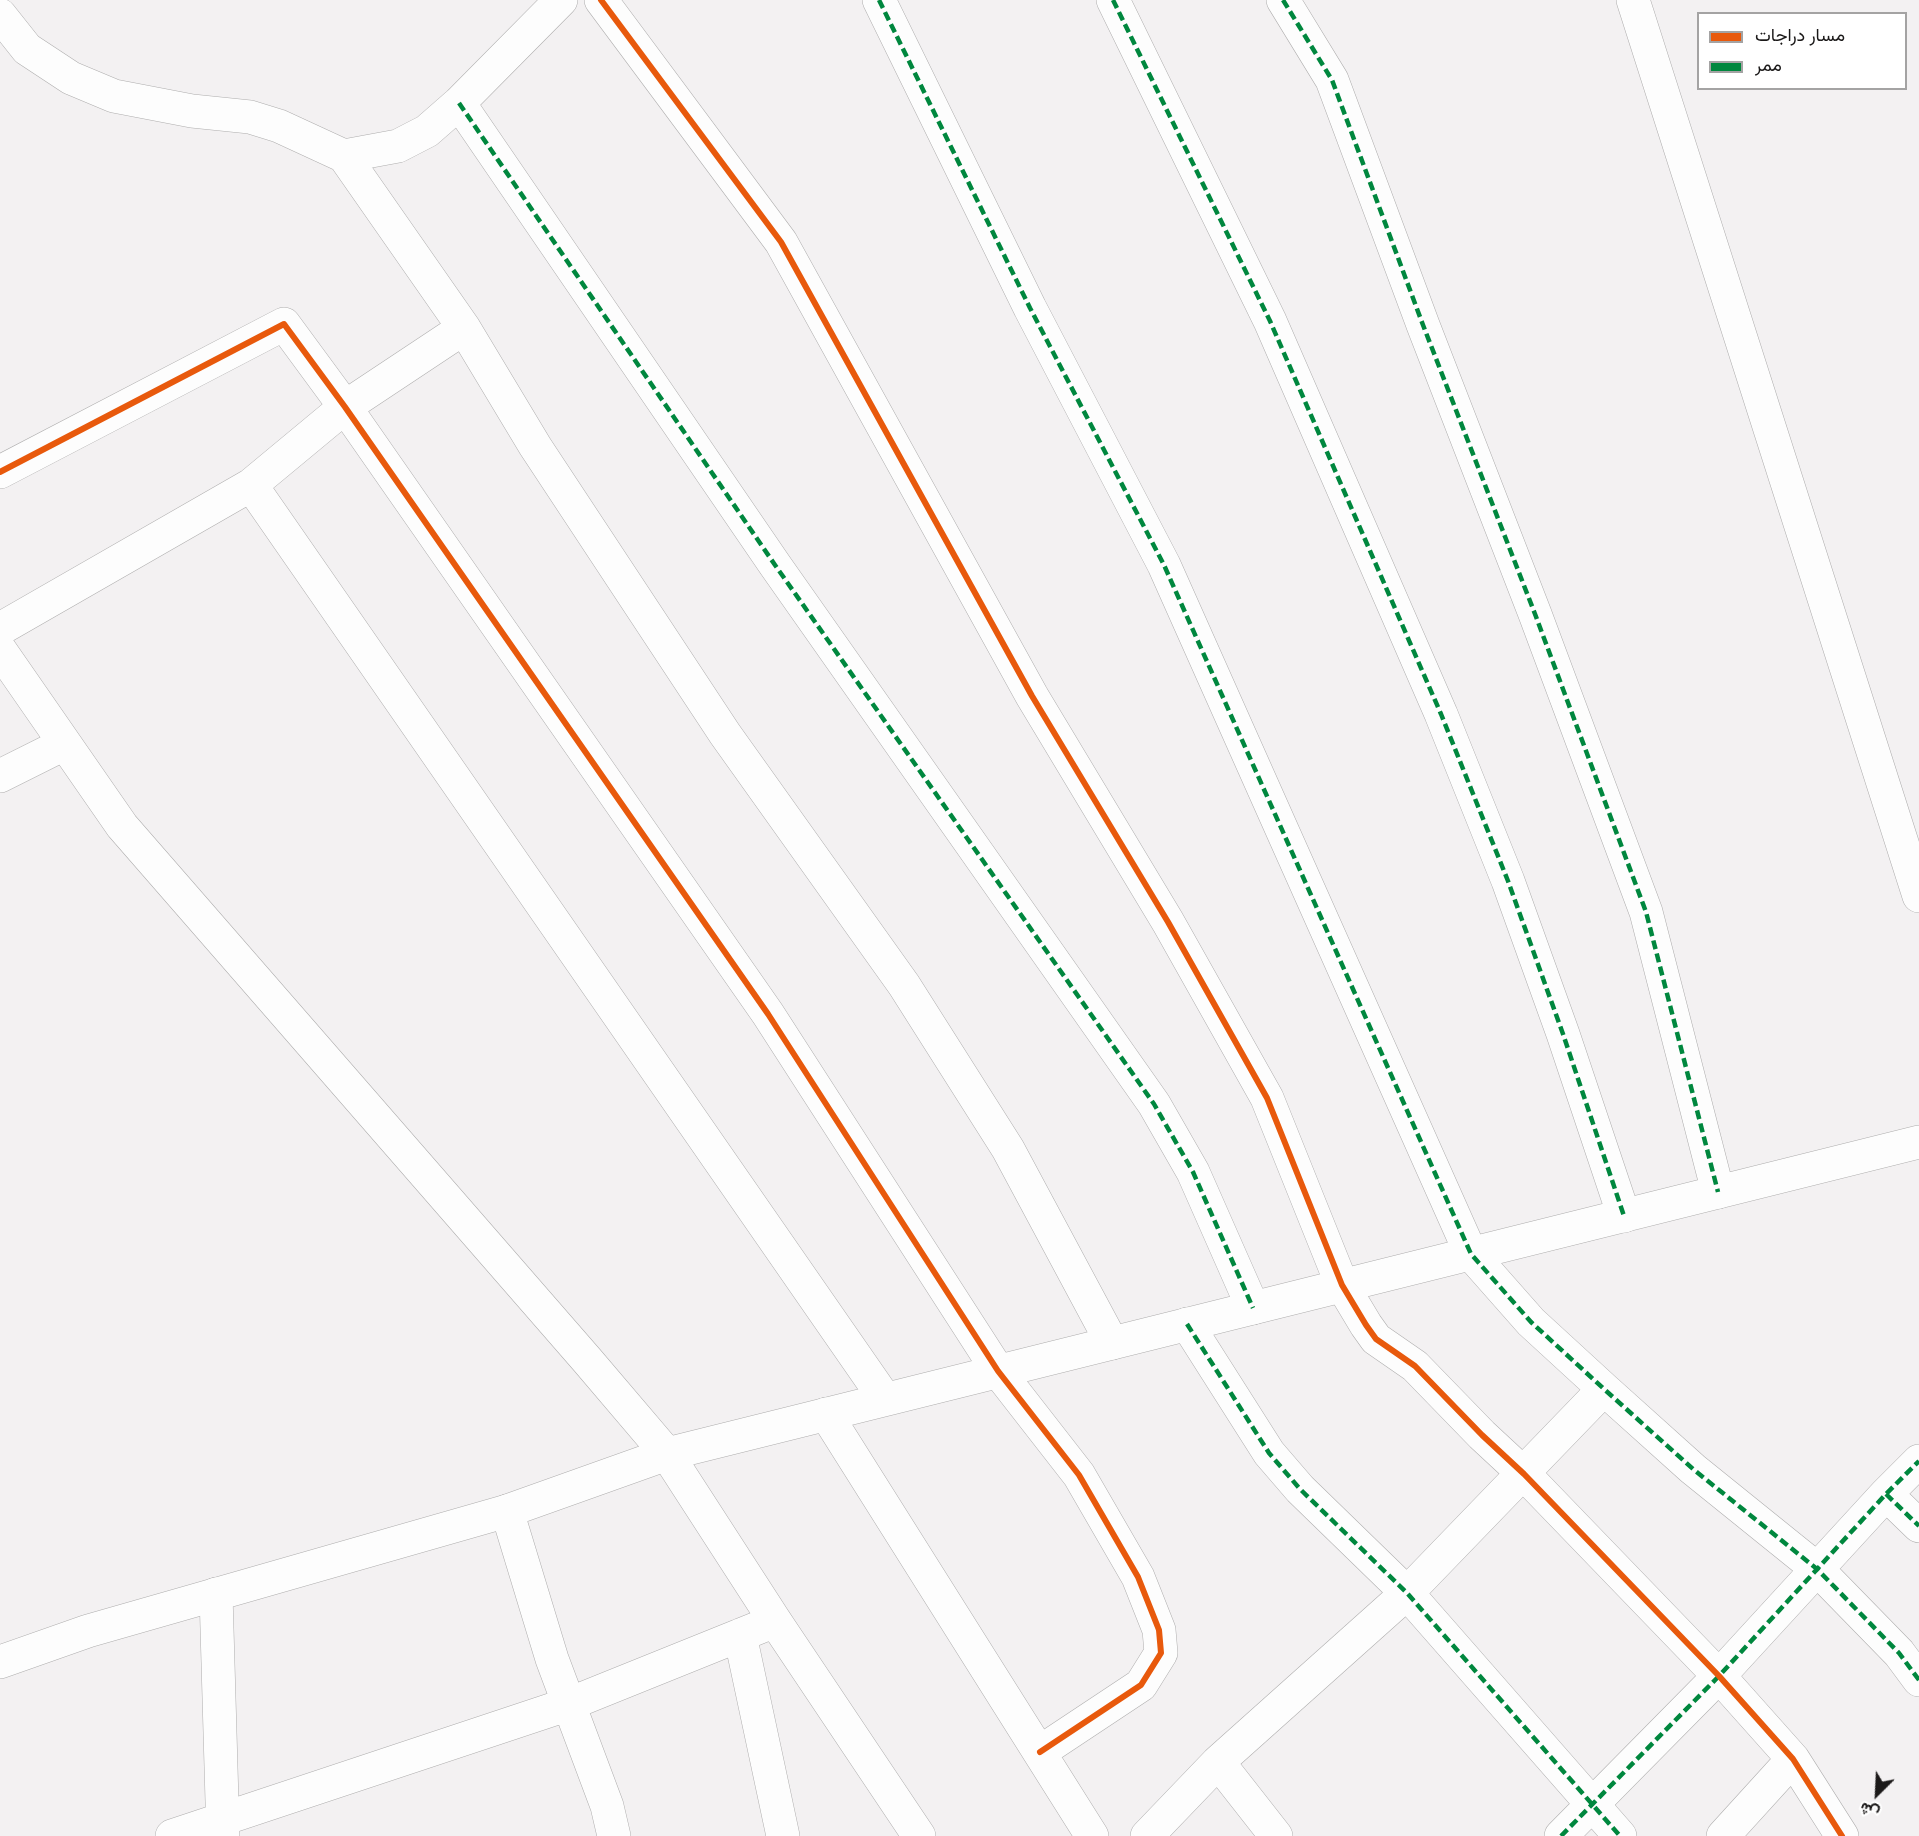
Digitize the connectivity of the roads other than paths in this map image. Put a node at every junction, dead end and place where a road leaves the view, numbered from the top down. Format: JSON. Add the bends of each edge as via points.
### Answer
{"nodes":[{"id":1,"x":561,"y":0,"type":"edge"},
{"id":2,"x":601,"y":0,"type":"edge"},
{"id":3,"x":879,"y":0,"type":"edge"},
{"id":4,"x":1113,"y":0,"type":"edge"},
{"id":5,"x":1283,"y":0,"type":"edge"},
{"id":6,"x":1633,"y":0,"type":"edge"},
{"id":7,"x":0,"y":15,"type":"edge"},
{"id":8,"x":459,"y":104,"type":"junction"},
{"id":9,"x":344,"y":156,"type":"junction"},
{"id":10,"x":464,"y":328,"type":"junction"},
{"id":11,"x":345,"y":407,"type":"junction"},
{"id":12,"x":0,"y":472,"type":"edge"},
{"id":13,"x":252,"y":485,"type":"junction"},
{"id":14,"x":0,"y":629,"type":"edge"},
{"id":15,"x":0,"y":650,"type":"edge"},
{"id":16,"x":64,"y":744,"type":"junction"},
{"id":17,"x":0,"y":776,"type":"edge"},
{"id":18,"x":1919,"y":896,"type":"edge"},
{"id":19,"x":1919,"y":1142,"type":"edge"},
{"id":20,"x":1718,"y":1192,"type":"junction"},
{"id":21,"x":1624,"y":1216,"type":"junction"},
{"id":22,"x":1471,"y":1254,"type":"junction"},
{"id":23,"x":1342,"y":1285,"type":"junction"},
{"id":24,"x":1253,"y":1308,"type":"junction"},
{"id":25,"x":1187,"y":1324,"type":"junction"},
{"id":26,"x":1112,"y":1343,"type":"junction"},
{"id":27,"x":998,"y":1371,"type":"junction"},
{"id":28,"x":1604,"y":1389,"type":"junction"},
{"id":29,"x":885,"y":1399,"type":"junction"},
{"id":30,"x":826,"y":1414,"type":"junction"},
{"id":31,"x":667,"y":1454,"type":"junction"},
{"id":32,"x":1919,"y":1461,"type":"edge"},
{"id":33,"x":1524,"y":1474,"type":"junction"},
{"id":34,"x":1886,"y":1494,"type":"junction"},
{"id":35,"x":507,"y":1511,"type":"junction"},
{"id":36,"x":1919,"y":1526,"type":"edge"},
{"id":37,"x":1817,"y":1569,"type":"junction"},
{"id":38,"x":1407,"y":1593,"type":"junction"},
{"id":39,"x":216,"y":1594,"type":"junction"},
{"id":40,"x":775,"y":1621,"type":"junction"},
{"id":41,"x":740,"y":1635,"type":"junction"},
{"id":42,"x":0,"y":1662,"type":"edge"},
{"id":43,"x":1719,"y":1676,"type":"junction"},
{"id":44,"x":1919,"y":1680,"type":"edge"},
{"id":45,"x":569,"y":1704,"type":"junction"},
{"id":46,"x":1040,"y":1752,"type":"junction"},
{"id":47,"x":1793,"y":1759,"type":"junction"},
{"id":48,"x":1218,"y":1762,"type":"junction"},
{"id":49,"x":1593,"y":1804,"type":"junction"},
{"id":50,"x":223,"y":1827,"type":"edge"},
{"id":51,"x":172,"y":1836,"type":"edge"},
{"id":52,"x":614,"y":1836,"type":"edge"},
{"id":53,"x":783,"y":1836,"type":"edge"},
{"id":54,"x":919,"y":1836,"type":"edge"},
{"id":55,"x":1092,"y":1836,"type":"edge"},
{"id":56,"x":1147,"y":1836,"type":"edge"},
{"id":57,"x":1276,"y":1836,"type":"edge"},
{"id":58,"x":1561,"y":1836,"type":"edge"},
{"id":59,"x":1620,"y":1836,"type":"edge"},
{"id":60,"x":1723,"y":1836,"type":"edge"},
{"id":61,"x":1842,"y":1836,"type":"edge"}],
"edges":[{"from":1,"to":8,"type":"street"},
{"from":2,"to":23,"type":"street","via":[[781,242],[1032,696],[1268,1098]]},
{"from":3,"to":22,"type":"street","via":[[1030,308],[1164,565]]},
{"from":4,"to":21,"type":"street","via":[[1270,321],[1441,714],[1508,881]]},
{"from":5,"to":20,"type":"street","via":[[1332,80],[1646,912]]},
{"from":6,"to":18,"type":"street"},
{"from":7,"to":9,"type":"street","via":[[27,49],[71,78],[114,96],[250,117]]},
{"from":8,"to":9,"type":"street","via":[[427,131],[398,146]]},
{"from":8,"to":24,"type":"street","via":[[1154,1104],[1193,1172]]},
{"from":9,"to":10,"type":"street"},
{"from":10,"to":11,"type":"street"},
{"from":10,"to":26,"type":"street","via":[[534,446],[725,734],[910,995],[1008,1149]]},
{"from":11,"to":12,"type":"street","via":[[284,324]]},
{"from":11,"to":13,"type":"street"},
{"from":11,"to":27,"type":"street","via":[[768,1014]]},
{"from":13,"to":14,"type":"street"},
{"from":13,"to":29,"type":"street"},
{"from":15,"to":16,"type":"street"},
{"from":16,"to":17,"type":"street"},
{"from":16,"to":31,"type":"street","via":[[122,826]]},
{"from":19,"to":20,"type":"street"},
{"from":20,"to":21,"type":"street"},
{"from":21,"to":22,"type":"street"},
{"from":22,"to":23,"type":"street"},
{"from":22,"to":28,"type":"street","via":[[1531,1322]]},
{"from":23,"to":24,"type":"street"},
{"from":23,"to":33,"type":"street","via":[[1376,1339],[1415,1366]]},
{"from":24,"to":25,"type":"street"},
{"from":25,"to":26,"type":"street"},
{"from":25,"to":38,"type":"street","via":[[1269,1453],[1300,1489]]},
{"from":26,"to":27,"type":"street"},
{"from":27,"to":29,"type":"street"},
{"from":27,"to":46,"type":"street","via":[[1079,1475],[1138,1577],[1159,1630],[1161,1653],[1141,1685]]},
{"from":28,"to":33,"type":"street"},
{"from":28,"to":37,"type":"street","via":[[1693,1469]]},
{"from":29,"to":30,"type":"street"},
{"from":30,"to":31,"type":"street"},
{"from":30,"to":46,"type":"street"},
{"from":31,"to":35,"type":"street"},
{"from":31,"to":40,"type":"street"},
{"from":32,"to":34,"type":"street"},
{"from":33,"to":38,"type":"street"},
{"from":33,"to":43,"type":"street"},
{"from":34,"to":36,"type":"street"},
{"from":34,"to":37,"type":"street"},
{"from":35,"to":39,"type":"street"},
{"from":35,"to":45,"type":"street"},
{"from":37,"to":43,"type":"street"},
{"from":37,"to":44,"type":"street","via":[[1899,1653]]},
{"from":38,"to":48,"type":"street"},
{"from":38,"to":49,"type":"street"},
{"from":39,"to":42,"type":"street","via":[[88,1631]]},
{"from":39,"to":50,"type":"street"},
{"from":40,"to":41,"type":"street"},
{"from":40,"to":54,"type":"street"},
{"from":41,"to":45,"type":"street"},
{"from":41,"to":53,"type":"street"},
{"from":43,"to":47,"type":"street"},
{"from":43,"to":49,"type":"street"},
{"from":45,"to":50,"type":"street"},
{"from":45,"to":52,"type":"street","via":[[607,1806]]},
{"from":46,"to":55,"type":"street"},
{"from":47,"to":60,"type":"street"},
{"from":47,"to":61,"type":"street"},
{"from":48,"to":56,"type":"street"},
{"from":48,"to":57,"type":"street"},
{"from":49,"to":58,"type":"street"},
{"from":49,"to":59,"type":"street"},
{"from":50,"to":51,"type":"street"}]}
